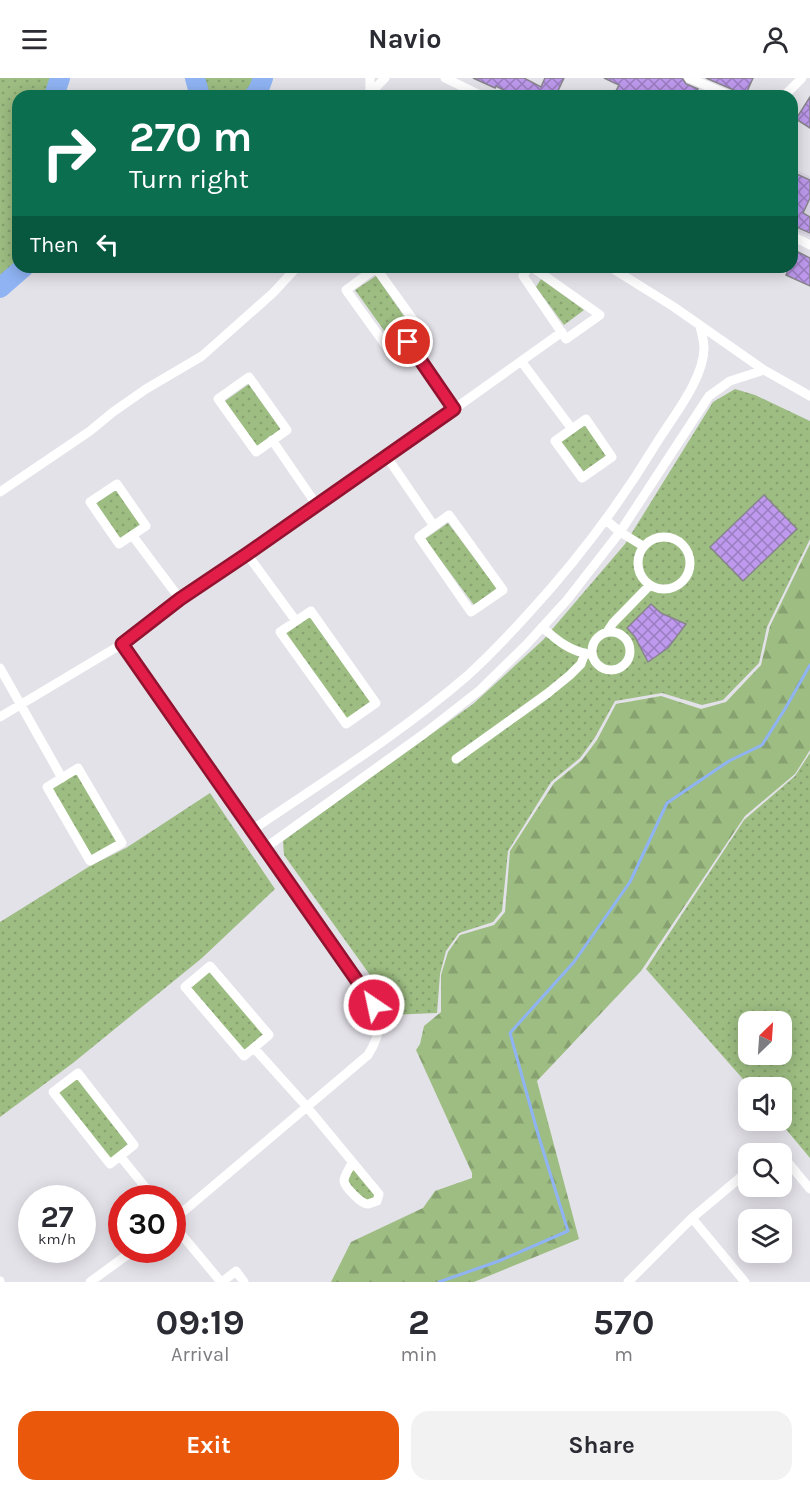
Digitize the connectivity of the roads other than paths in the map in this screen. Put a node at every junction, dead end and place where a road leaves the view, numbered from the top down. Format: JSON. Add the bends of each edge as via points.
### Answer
{"nodes":[{"id":1,"x":385,"y":78,"type":"edge"},
{"id":2,"x":445,"y":78,"type":"edge"},
{"id":3,"x":689,"y":78,"type":"edge"},
{"id":4,"x":802,"y":78,"type":"edge"},
{"id":5,"x":375,"y":90,"type":"edge"},
{"id":6,"x":468,"y":90,"type":"edge"},
{"id":7,"x":717,"y":90,"type":"edge"},
{"id":8,"x":790,"y":90,"type":"edge"},
{"id":9,"x":291,"y":273,"type":"edge"},
{"id":10,"x":369,"y":273,"type":"edge"},
{"id":11,"x":380,"y":273,"type":"edge"},
{"id":12,"x":526,"y":273,"type":"edge"},
{"id":13,"x":540,"y":273,"type":"edge"},
{"id":14,"x":620,"y":273,"type":"edge"},
{"id":15,"x":700,"y":325,"type":"junction"},
{"id":16,"x":562,"y":332,"type":"junction"},
{"id":17,"x":408,"y":342,"type":"junction"},
{"id":18,"x":522,"y":361,"type":"junction"},
{"id":19,"x":764,"y":370,"type":"junction"},
{"id":20,"x":810,"y":396,"type":"edge"},
{"id":21,"x":454,"y":409,"type":"junction"},
{"id":22,"x":674,"y":417,"type":"junction"},
{"id":23,"x":690,"y":424,"type":"junction"},
{"id":24,"x":572,"y":429,"type":"junction"},
{"id":25,"x":272,"y":441,"type":"junction"},
{"id":26,"x":387,"y":457,"type":"junction"},
{"id":27,"x":647,"y":459,"type":"junction"},
{"id":28,"x":661,"y":468,"type":"junction"},
{"id":29,"x":0,"y":492,"type":"edge"},
{"id":30,"x":316,"y":504,"type":"junction"},
{"id":31,"x":606,"y":520,"type":"junction"},
{"id":32,"x":434,"y":526,"type":"junction"},
{"id":33,"x":620,"y":532,"type":"junction"},
{"id":34,"x":132,"y":535,"type":"junction"},
{"id":35,"x":643,"y":546,"type":"junction"},
{"id":36,"x":247,"y":554,"type":"junction"},
{"id":37,"x":650,"y":585,"type":"junction"},
{"id":38,"x":180,"y":599,"type":"junction"},
{"id":39,"x":296,"y":621,"type":"junction"},
{"id":40,"x":542,"y":627,"type":"junction"},
{"id":41,"x":607,"y":632,"type":"junction"},
{"id":42,"x":122,"y":644,"type":"junction"},
{"id":43,"x":589,"y":654,"type":"junction"},
{"id":44,"x":0,"y":668,"type":"edge"},
{"id":45,"x":21,"y":704,"type":"junction"},
{"id":46,"x":0,"y":717,"type":"edge"},
{"id":47,"x":456,"y":759,"type":"dead end"},
{"id":48,"x":62,"y":778,"type":"junction"},
{"id":49,"x":252,"y":830,"type":"junction"},
{"id":50,"x":265,"y":848,"type":"junction"},
{"id":51,"x":254,"y":1048,"type":"junction"},
{"id":52,"x":307,"y":1107,"type":"junction"},
{"id":53,"x":120,"y":1156,"type":"junction"},
{"id":54,"x":352,"y":1163,"type":"dead end"},
{"id":55,"x":792,"y":1167,"type":"edge"},
{"id":56,"x":738,"y":1179,"type":"edge"},
{"id":57,"x":143,"y":1185,"type":"edge"},
{"id":58,"x":810,"y":1189,"type":"edge"},
{"id":59,"x":186,"y":1210,"type":"edge"},
{"id":60,"x":692,"y":1218,"type":"junction"},
{"id":61,"x":186,"y":1239,"type":"edge"},
{"id":62,"x":116,"y":1263,"type":"edge"},
{"id":63,"x":90,"y":1282,"type":"edge"},
{"id":64,"x":222,"y":1282,"type":"edge"},
{"id":65,"x":244,"y":1282,"type":"edge"},
{"id":66,"x":628,"y":1282,"type":"edge"},
{"id":67,"x":745,"y":1282,"type":"edge"}],
"edges":[{"from":1,"to":5,"type":"street"},
{"from":2,"to":6,"type":"street"},
{"from":3,"to":7,"type":"street"},
{"from":4,"to":8,"type":"street"},
{"from":9,"to":29,"type":"street","via":[[202,356],[146,389]]},
{"from":10,"to":17,"type":"street","via":[[346,290],[392,354]]},
{"from":11,"to":17,"type":"street","via":[[422,332]]},
{"from":12,"to":16,"type":"street","via":[[523,276]]},
{"from":13,"to":16,"type":"street","via":[[600,315],[566,339]]},
{"from":14,"to":15,"type":"street"},
{"from":15,"to":19,"type":"street"},
{"from":15,"to":22,"type":"street","via":[[704,347],[701,368]]},
{"from":16,"to":18,"type":"street"},
{"from":17,"to":21,"type":"street"},
{"from":18,"to":21,"type":"street"},
{"from":18,"to":24,"type":"street"},
{"from":19,"to":20,"type":"street"},
{"from":19,"to":23,"type":"street","via":[[730,381],[708,396]]},
{"from":21,"to":26,"type":"street"},
{"from":22,"to":23,"type":"street"},
{"from":22,"to":27,"type":"street"},
{"from":23,"to":28,"type":"street"},
{"from":24,"to":24,"type":"street","via":[[586,419],[612,457],[582,478],[555,441]]},
{"from":25,"to":25,"type":"street","via":[[287,430],[249,377],[218,399],[256,452]]},
{"from":25,"to":30,"type":"street"},
{"from":26,"to":30,"type":"street"},
{"from":26,"to":32,"type":"street"},
{"from":27,"to":28,"type":"street"},
{"from":27,"to":31,"type":"street"},
{"from":28,"to":33,"type":"street"},
{"from":30,"to":36,"type":"street"},
{"from":31,"to":33,"type":"street"},
{"from":31,"to":49,"type":"street","via":[[552,588],[467,675],[406,724]]},
{"from":32,"to":32,"type":"street","via":[[450,515],[502,590],[471,612],[418,537]]},
{"from":33,"to":35,"type":"street"},
{"from":33,"to":40,"type":"street"},
{"from":34,"to":34,"type":"street","via":[[146,526],[117,484],[90,502],[119,544]]},
{"from":34,"to":38,"type":"street"},
{"from":35,"to":37,"type":"street","via":[[638,567]]},
{"from":35,"to":37,"type":"street","via":[[656,537],[672,538],[685,546],[689,554],[689,570],[680,584],[666,589]]},
{"from":36,"to":38,"type":"street"},
{"from":36,"to":39,"type":"street"},
{"from":37,"to":41,"type":"street"},
{"from":38,"to":42,"type":"street"},
{"from":39,"to":39,"type":"street","via":[[310,611],[376,703],[346,724],[280,633]]},
{"from":40,"to":43,"type":"street","via":[[575,651]]},
{"from":40,"to":50,"type":"street","via":[[480,690]]},
{"from":41,"to":43,"type":"street","via":[[596,639]]},
{"from":41,"to":43,"type":"street","via":[[619,634],[628,642],[628,659],[620,668],[608,670]]},
{"from":42,"to":45,"type":"street"},
{"from":42,"to":49,"type":"street"},
{"from":43,"to":47,"type":"street","via":[[548,693]]},
{"from":44,"to":45,"type":"street"},
{"from":45,"to":46,"type":"street"},
{"from":45,"to":48,"type":"street"},
{"from":48,"to":48,"type":"street","via":[[78,768],[122,843],[90,861],[46,787]]},
{"from":49,"to":50,"type":"street"},
{"from":50,"to":52,"type":"street","via":[[379,1016],[376,1041],[368,1055]]},
{"from":51,"to":51,"type":"street","via":[[269,1035],[210,966],[185,987],[244,1056]]},
{"from":51,"to":52,"type":"street"},
{"from":52,"to":54,"type":"street"},
{"from":52,"to":59,"type":"street"},
{"from":53,"to":53,"type":"street","via":[[134,1145],[78,1073],[53,1092],[110,1164]]},
{"from":53,"to":57,"type":"street"},
{"from":55,"to":58,"type":"street"},
{"from":56,"to":60,"type":"street"},
{"from":60,"to":66,"type":"street"},
{"from":60,"to":67,"type":"street"},
{"from":61,"to":64,"type":"street"},
{"from":62,"to":63,"type":"street"},
{"from":64,"to":65,"type":"street","via":[[236,1271]]}]}
